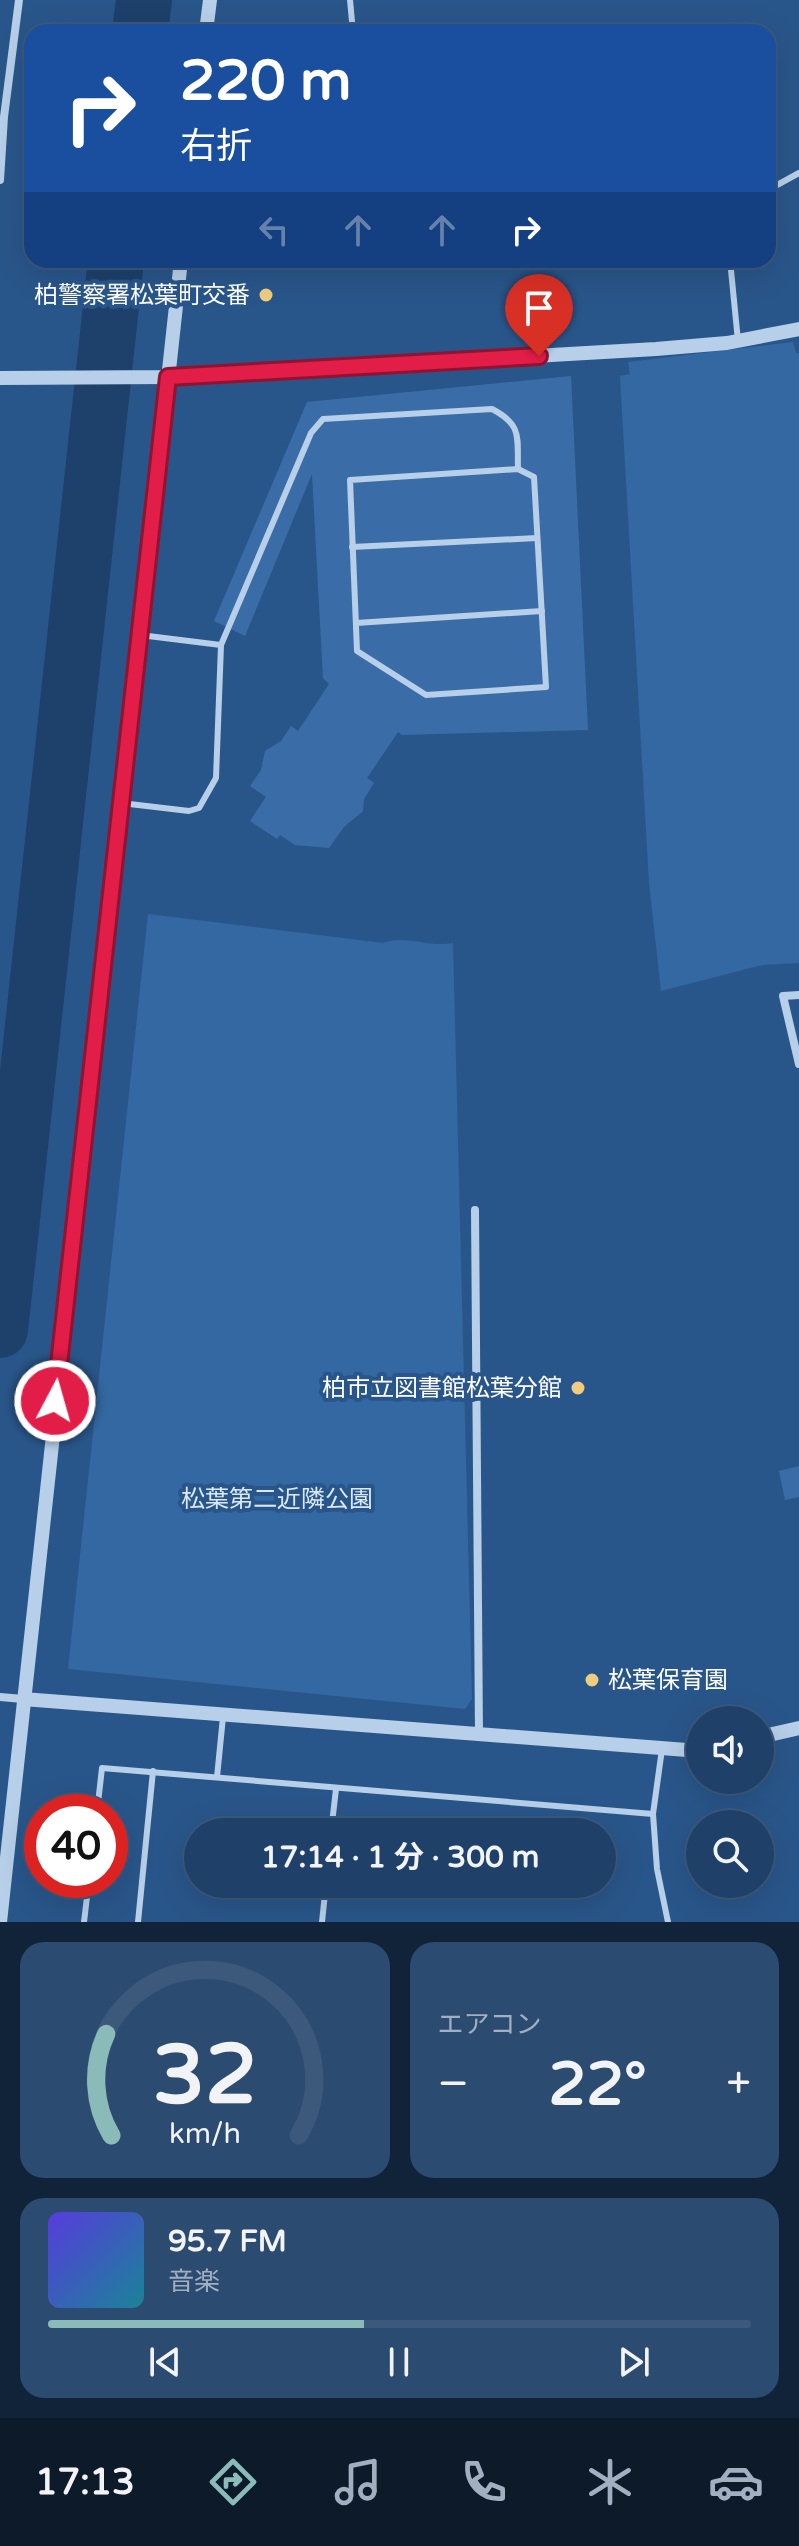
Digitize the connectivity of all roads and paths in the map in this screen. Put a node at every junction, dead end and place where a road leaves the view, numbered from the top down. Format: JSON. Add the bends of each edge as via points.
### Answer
{"nodes":[{"id":1,"x":19,"y":0,"type":"edge"},
{"id":2,"x":210,"y":0,"type":"edge"},
{"id":3,"x":350,"y":0,"type":"edge"},
{"id":4,"x":207,"y":24,"type":"edge"},
{"id":5,"x":352,"y":24,"type":"edge"},
{"id":6,"x":2,"y":116,"type":"edge"},
{"id":7,"x":799,"y":173,"type":"edge"},
{"id":8,"x":0,"y":180,"type":"edge"},
{"id":9,"x":776,"y":186,"type":"edge"},
{"id":10,"x":180,"y":268,"type":"edge"},
{"id":11,"x":731,"y":268,"type":"edge"},
{"id":12,"x":799,"y":329,"type":"edge"},
{"id":13,"x":738,"y":341,"type":"junction"},
{"id":14,"x":168,"y":377,"type":"junction"},
{"id":15,"x":0,"y":378,"type":"edge"},
{"id":16,"x":518,"y":469,"type":"junction"},
{"id":17,"x":537,"y":538,"type":"junction"},
{"id":18,"x":352,"y":547,"type":"junction"},
{"id":19,"x":542,"y":611,"type":"junction"},
{"id":20,"x":356,"y":623,"type":"junction"},
{"id":21,"x":140,"y":635,"type":"junction"},
{"id":22,"x":221,"y":645,"type":"junction"},
{"id":23,"x":121,"y":803,"type":"junction"},
{"id":24,"x":799,"y":995,"type":"edge"},
{"id":25,"x":799,"y":1064,"type":"edge"},
{"id":26,"x":475,"y":1210,"type":"dead end"},
{"id":27,"x":0,"y":1697,"type":"edge"},
{"id":28,"x":23,"y":1699,"type":"junction"},
{"id":29,"x":223,"y":1715,"type":"junction"},
{"id":30,"x":799,"y":1728,"type":"edge"},
{"id":31,"x":774,"y":1734,"type":"edge"},
{"id":32,"x":479,"y":1735,"type":"junction"},
{"id":33,"x":662,"y":1749,"type":"junction"},
{"id":34,"x":686,"y":1750,"type":"edge"},
{"id":35,"x":153,"y":1771,"type":"junction"},
{"id":36,"x":217,"y":1777,"type":"junction"},
{"id":37,"x":336,"y":1789,"type":"junction"},
{"id":38,"x":99,"y":1794,"type":"edge"},
{"id":39,"x":653,"y":1814,"type":"junction"},
{"id":40,"x":333,"y":1818,"type":"edge"},
{"id":41,"x":87,"y":1898,"type":"edge"},
{"id":42,"x":325,"y":1898,"type":"edge"},
{"id":43,"x":0,"y":1922,"type":"edge"},
{"id":44,"x":84,"y":1922,"type":"edge"},
{"id":45,"x":138,"y":1922,"type":"edge"},
{"id":46,"x":322,"y":1922,"type":"edge"},
{"id":47,"x":668,"y":1922,"type":"edge"}],
"edges":[{"from":1,"to":6,"type":"street"},
{"from":2,"to":4,"type":"street"},
{"from":3,"to":5,"type":"lane"},
{"from":6,"to":8,"type":"street"},
{"from":7,"to":9,"type":"lane"},
{"from":10,"to":14,"type":"street"},
{"from":11,"to":13,"type":"lane"},
{"from":12,"to":13,"type":"street"},
{"from":13,"to":14,"type":"street"},
{"from":14,"to":15,"type":"street"},
{"from":14,"to":21,"type":"street"},
{"from":16,"to":17,"type":"lane","via":[[534,477]]},
{"from":16,"to":18,"type":"lane","via":[[350,480]]},
{"from":16,"to":22,"type":"lane","via":[[516,428],[509,417],[492,409],[323,419],[311,433]]},
{"from":17,"to":18,"type":"lane"},
{"from":17,"to":19,"type":"lane"},
{"from":18,"to":20,"type":"lane"},
{"from":19,"to":20,"type":"lane"},
{"from":19,"to":20,"type":"lane","via":[[546,687],[426,695],[357,651]]},
{"from":21,"to":22,"type":"lane"},
{"from":21,"to":23,"type":"street"},
{"from":22,"to":23,"type":"lane","via":[[216,778],[199,808]]},
{"from":23,"to":28,"type":"street"},
{"from":24,"to":25,"type":"street","via":[[783,996]]},
{"from":26,"to":32,"type":"street"},
{"from":27,"to":28,"type":"street"},
{"from":28,"to":29,"type":"street"},
{"from":28,"to":43,"type":"street"},
{"from":29,"to":32,"type":"street"},
{"from":29,"to":36,"type":"lane"},
{"from":30,"to":31,"type":"street"},
{"from":32,"to":33,"type":"street"},
{"from":33,"to":34,"type":"street"},
{"from":33,"to":39,"type":"lane"},
{"from":35,"to":36,"type":"lane"},
{"from":35,"to":38,"type":"lane","via":[[102,1768]]},
{"from":35,"to":45,"type":"lane"},
{"from":36,"to":37,"type":"lane"},
{"from":37,"to":39,"type":"lane"},
{"from":37,"to":40,"type":"lane"},
{"from":39,"to":47,"type":"lane"},
{"from":41,"to":44,"type":"lane"},
{"from":42,"to":46,"type":"lane"}]}
